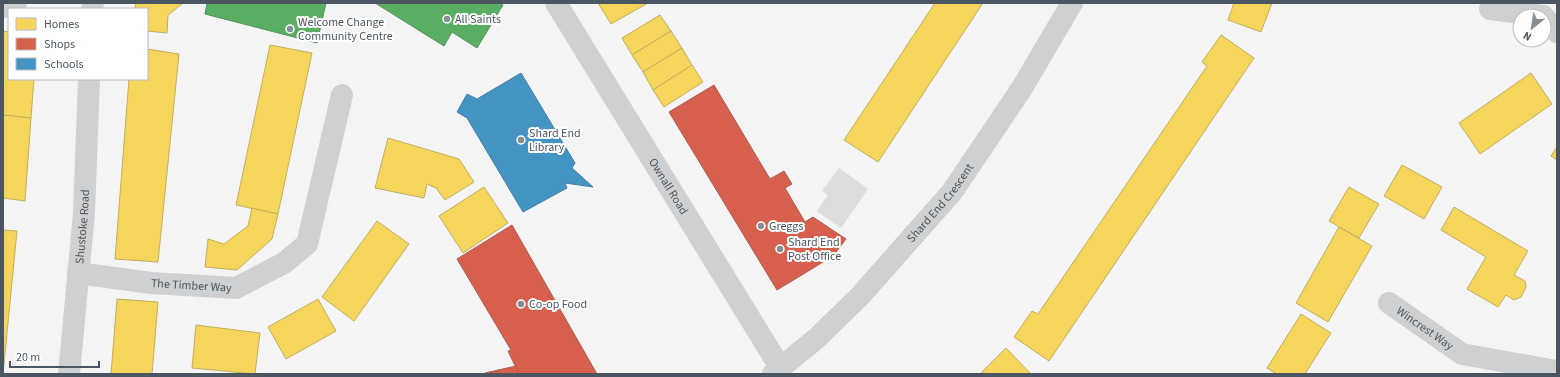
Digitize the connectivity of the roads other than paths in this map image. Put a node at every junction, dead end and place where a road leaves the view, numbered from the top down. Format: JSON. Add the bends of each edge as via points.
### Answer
{"nodes":[{"id":1,"x":16,"y":3,"type":"edge"},
{"id":2,"x":556,"y":3,"type":"edge"},
{"id":3,"x":1072,"y":3,"type":"edge"},
{"id":4,"x":3,"y":7,"type":"edge"},
{"id":5,"x":1490,"y":9,"type":"dead end"},
{"id":6,"x":1512,"y":12,"type":"edge"},
{"id":7,"x":90,"y":80,"type":"edge"},
{"id":8,"x":342,"y":95,"type":"dead end"},
{"id":9,"x":78,"y":273,"type":"junction"},
{"id":10,"x":1389,"y":303,"type":"dead end"},
{"id":11,"x":1556,"y":371,"type":"edge"},
{"id":12,"x":777,"y":372,"type":"edge"},
{"id":13,"x":69,"y":374,"type":"edge"}],
"edges":[{"from":1,"to":4,"type":"street"},
{"from":2,"to":12,"type":"street","name":"Ownall Road"},
{"from":3,"to":12,"type":"street","name":"Shard End Crescent","via":[[1022,88],[952,192],[860,296]]},
{"from":5,"to":6,"type":"street"},
{"from":7,"to":9,"type":"street","name":"Shustoke Road","via":[[84,213]]},
{"from":8,"to":9,"type":"street","name":"The Timber Way","via":[[307,244],[284,263],[236,288],[150,282]]},
{"from":9,"to":13,"type":"street","name":"Shustoke Road"},
{"from":10,"to":11,"type":"street","name":"Wincrest Way","via":[[1462,354]]}]}
